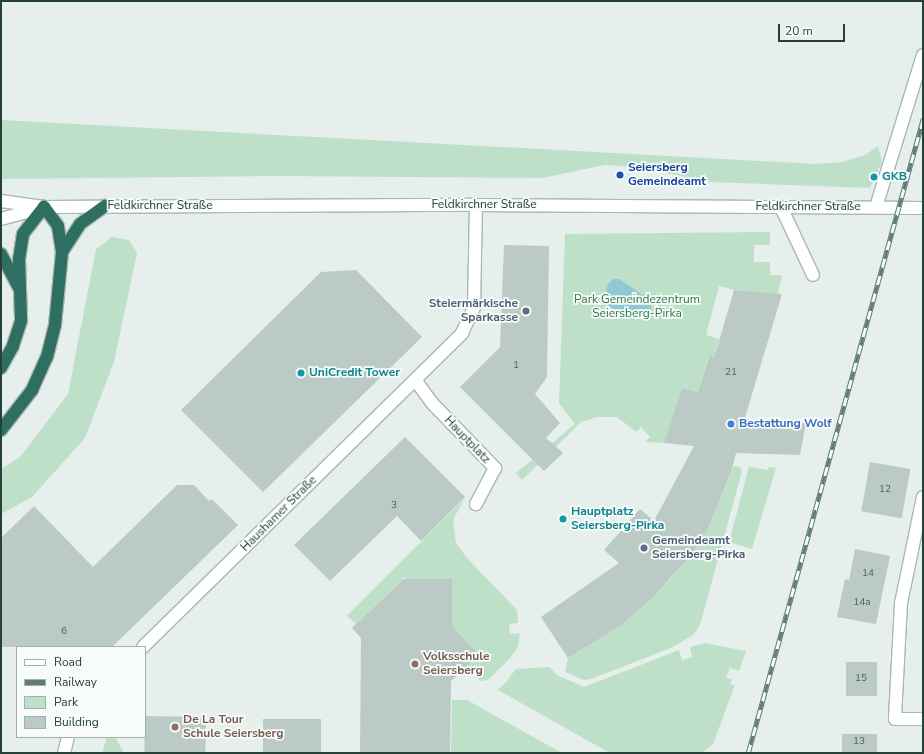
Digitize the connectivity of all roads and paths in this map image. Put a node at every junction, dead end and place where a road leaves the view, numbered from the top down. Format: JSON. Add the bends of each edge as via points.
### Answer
{"nodes":[{"id":1,"x":923,"y":55,"type":"edge"},
{"id":2,"x":1,"y":201,"type":"edge"},
{"id":3,"x":476,"y":205,"type":"junction"},
{"id":4,"x":105,"y":206,"type":"junction"},
{"id":5,"x":44,"y":207,"type":"junction"},
{"id":6,"x":781,"y":207,"type":"junction"},
{"id":7,"x":876,"y":207,"type":"junction"},
{"id":8,"x":923,"y":208,"type":"edge"},
{"id":9,"x":1,"y":219,"type":"edge"},
{"id":10,"x":62,"y":252,"type":"junction"},
{"id":11,"x":1,"y":254,"type":"edge"},
{"id":12,"x":813,"y":275,"type":"dead end"},
{"id":13,"x":20,"y":289,"type":"junction"},
{"id":14,"x":1,"y":368,"type":"edge"},
{"id":15,"x":416,"y":380,"type":"junction"},
{"id":16,"x":1,"y":430,"type":"edge"},
{"id":17,"x":923,"y":497,"type":"edge"},
{"id":18,"x":476,"y":504,"type":"dead end"},
{"id":19,"x":144,"y":646,"type":"edge"},
{"id":20,"x":923,"y":719,"type":"edge"},
{"id":21,"x":68,"y":738,"type":"edge"},
{"id":22,"x":64,"y":753,"type":"edge"}],
"edges":[{"from":1,"to":7,"type":"street"},
{"from":2,"to":5,"type":"street","name":"Feldkirchner Straße"},
{"from":3,"to":4,"type":"street","name":"Feldkirchner Straße"},
{"from":3,"to":6,"type":"street","name":"Feldkirchner Straße"},
{"from":3,"to":15,"type":"street","name":"Haushamer Straße","via":[[474,306],[462,333]]},
{"from":4,"to":5,"type":"street","name":"Feldkirchner Straße"},
{"from":4,"to":10,"type":"highway","via":[[80,224]]},
{"from":5,"to":9,"type":"street","name":"Feldkirchner Straße"},
{"from":5,"to":10,"type":"highway","via":[[58,226]]},
{"from":5,"to":13,"type":"highway","via":[[23,234],[19,259]]},
{"from":6,"to":7,"type":"street","name":"Feldkirchner Straße"},
{"from":6,"to":12,"type":"street"},
{"from":7,"to":8,"type":"street","name":"Feldkirchner Straße"},
{"from":10,"to":16,"type":"highway","via":[[60,298],[47,357],[32,390]]},
{"from":11,"to":13,"type":"highway"},
{"from":13,"to":14,"type":"highway","via":[[21,321],[13,346]]},
{"from":15,"to":18,"type":"street","name":"Hauptplatz","via":[[432,403],[495,468]]},
{"from":15,"to":19,"type":"street","name":"Haushamer Straße"},
{"from":17,"to":20,"type":"street","via":[[901,603],[895,719]]},
{"from":21,"to":22,"type":"street"}]}
